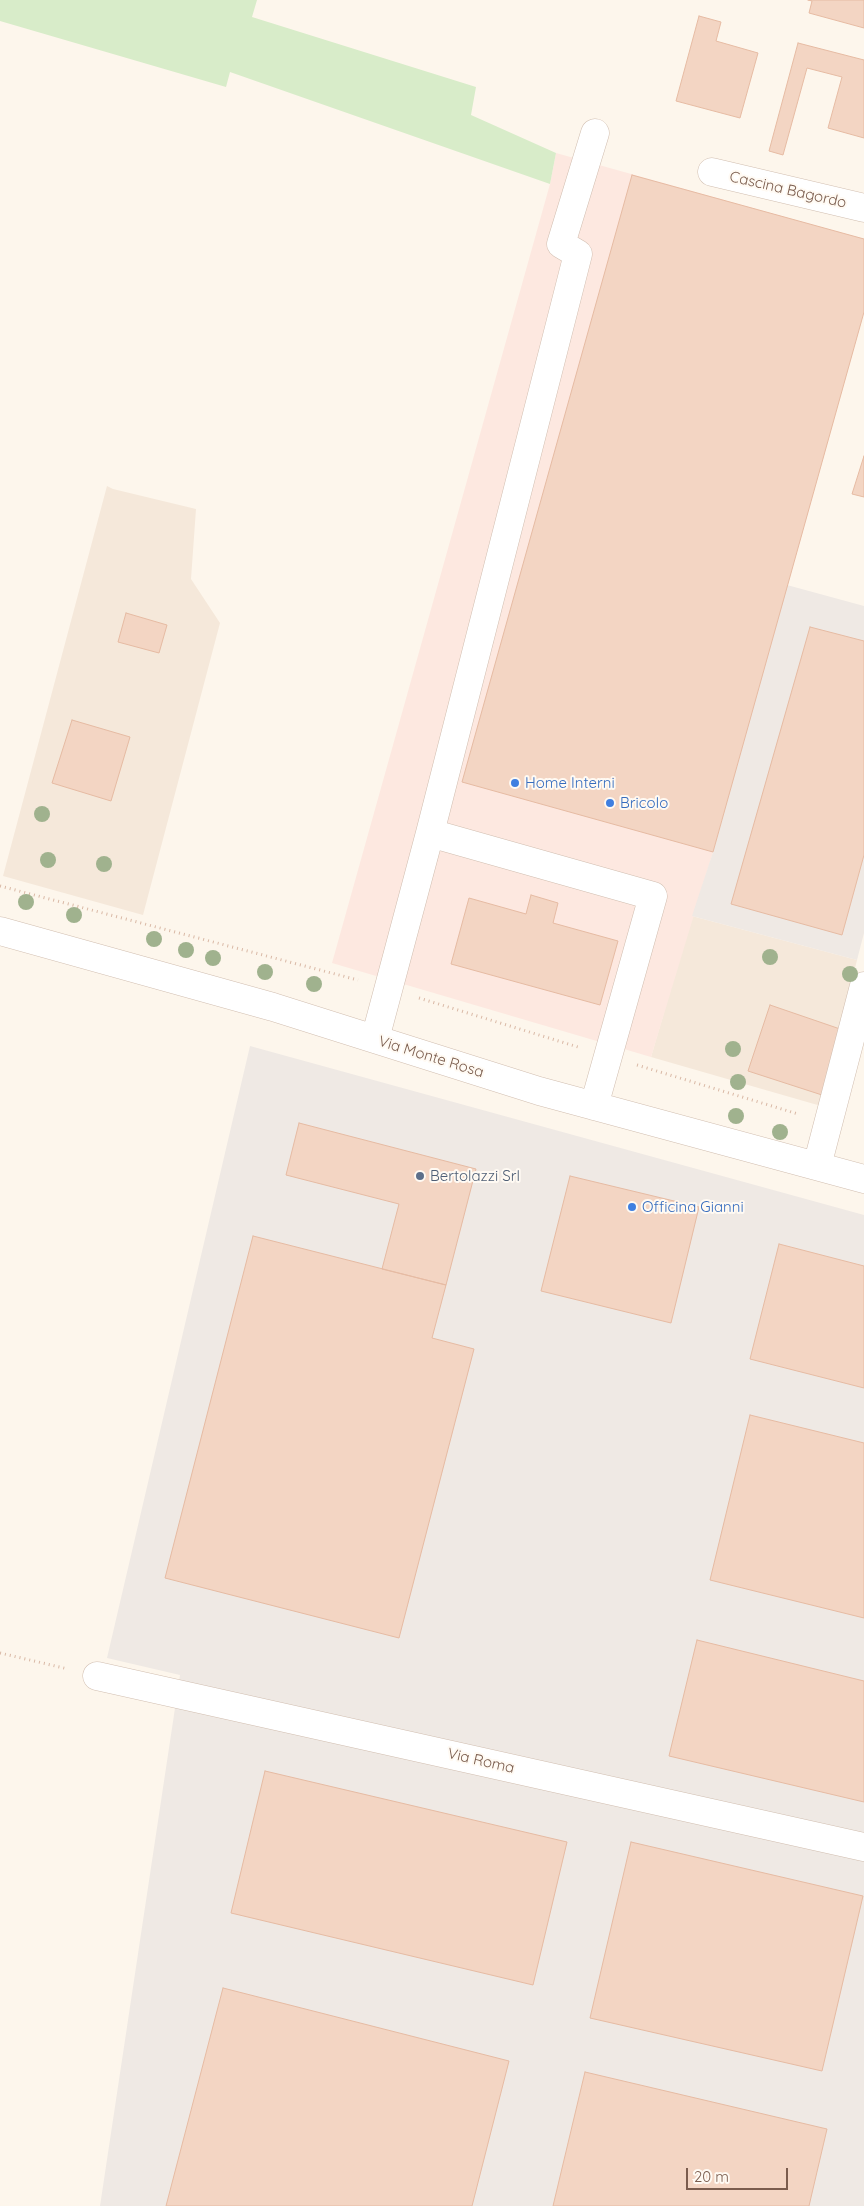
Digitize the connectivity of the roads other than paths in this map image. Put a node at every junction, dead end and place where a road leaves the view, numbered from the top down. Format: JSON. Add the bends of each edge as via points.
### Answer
{"nodes":[{"id":1,"x":595,"y":133,"type":"dead end"},
{"id":2,"x":712,"y":172,"type":"dead end"},
{"id":3,"x":864,"y":208,"type":"edge"},
{"id":4,"x":430,"y":833,"type":"junction"},
{"id":5,"x":0,"y":931,"type":"edge"},
{"id":6,"x":864,"y":986,"type":"edge"},
{"id":7,"x":375,"y":1039,"type":"junction"},
{"id":8,"x":594,"y":1106,"type":"junction"},
{"id":9,"x":817,"y":1166,"type":"junction"},
{"id":10,"x":864,"y":1179,"type":"edge"},
{"id":11,"x":97,"y":1676,"type":"road end"},
{"id":12,"x":864,"y":1847,"type":"edge"}],
"edges":[{"from":1,"to":4,"type":"street","via":[[561,244],[578,254]]},
{"from":2,"to":3,"type":"street","name":"Cascina Bagordo"},
{"from":4,"to":7,"type":"street"},
{"from":4,"to":8,"type":"street","via":[[653,896]]},
{"from":5,"to":7,"type":"street","name":"Via Monte Rosa","via":[[273,1007]]},
{"from":6,"to":9,"type":"street"},
{"from":7,"to":8,"type":"street","name":"Via Monte Rosa"},
{"from":8,"to":9,"type":"street","name":"Via Monte Rosa"},
{"from":9,"to":10,"type":"street","name":"Via Monte Rosa"},
{"from":11,"to":12,"type":"street","name":"Via Roma"}]}
